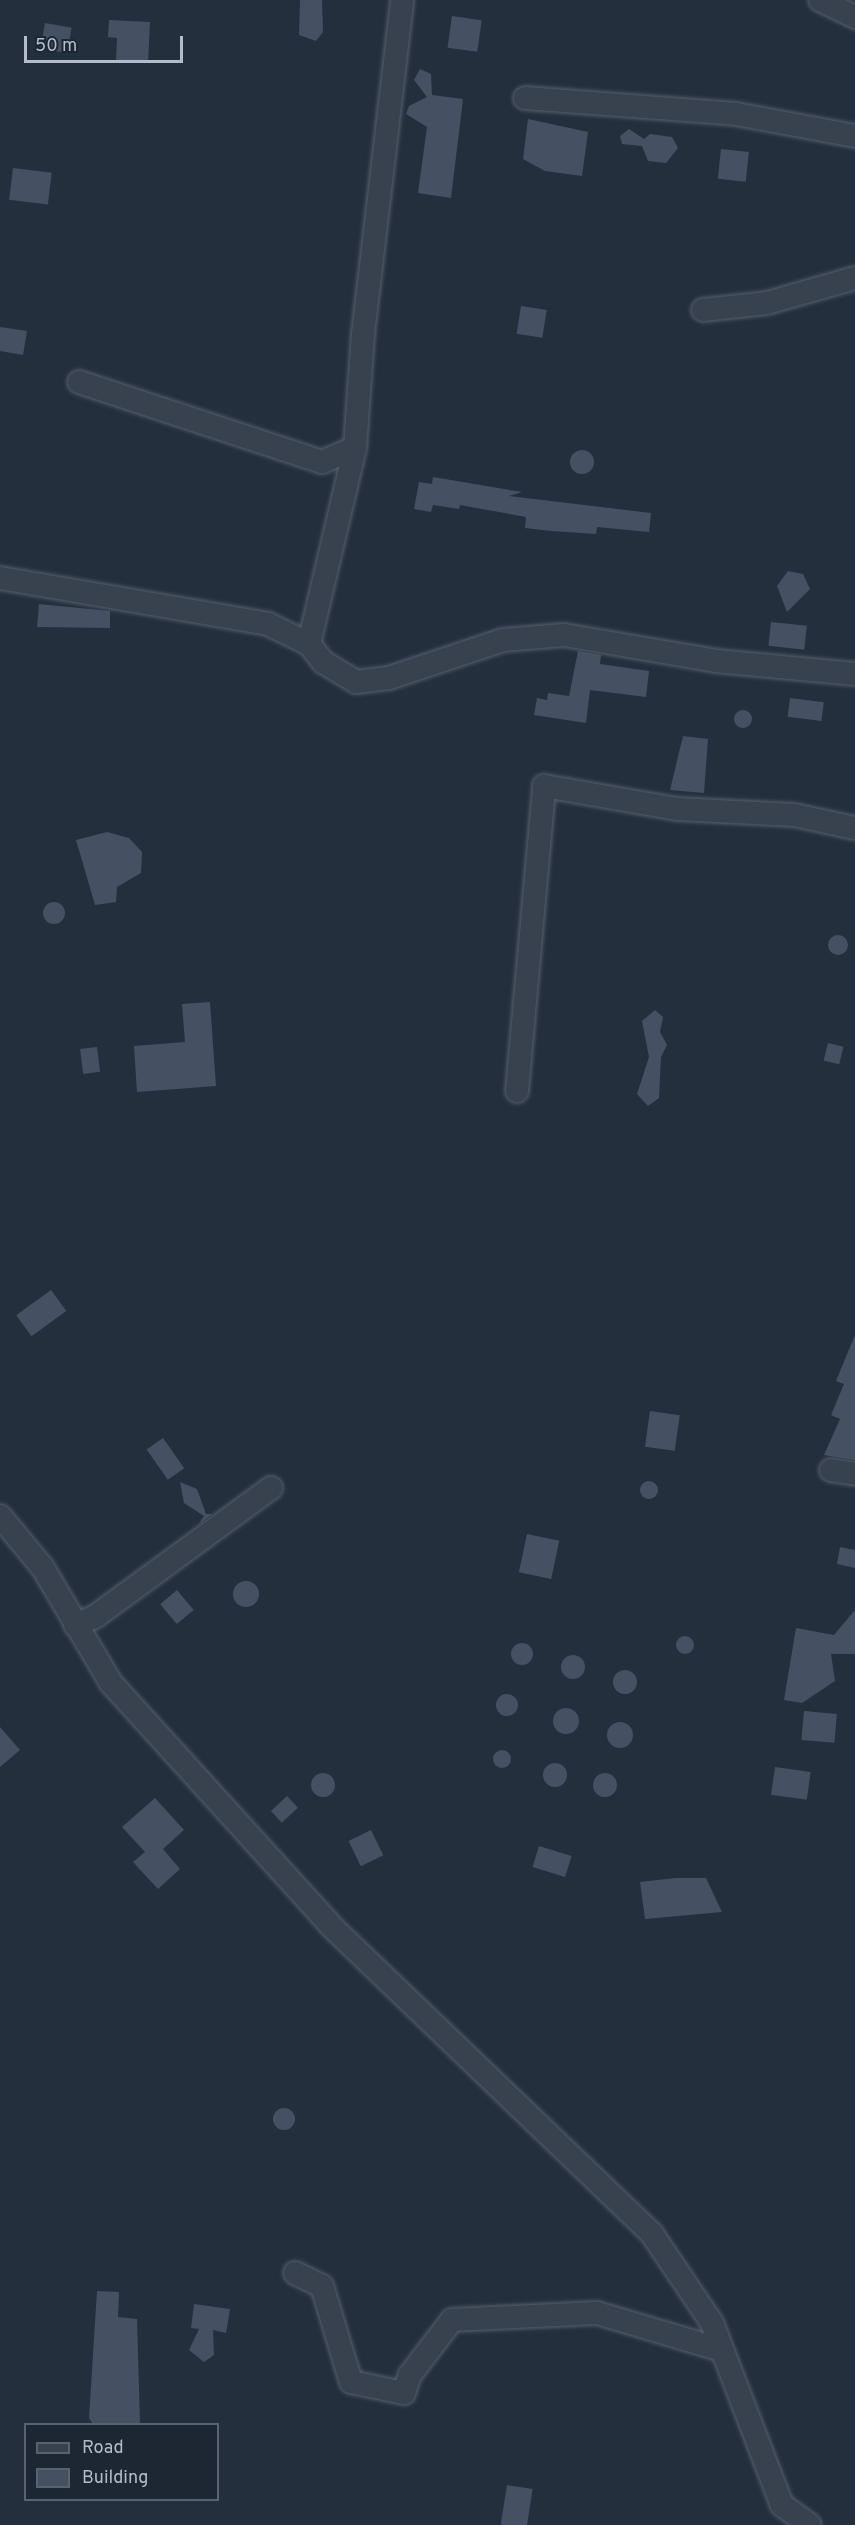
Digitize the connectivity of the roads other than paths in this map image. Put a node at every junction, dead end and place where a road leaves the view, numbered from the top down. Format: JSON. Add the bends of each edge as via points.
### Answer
{"nodes":[{"id":1,"x":402,"y":0,"type":"edge"},
{"id":2,"x":820,"y":0,"type":"edge"},
{"id":3,"x":850,"y":18,"type":"edge"},
{"id":4,"x":525,"y":98,"type":"dead end"},
{"id":5,"x":855,"y":136,"type":"edge"},
{"id":6,"x":855,"y":278,"type":"edge"},
{"id":7,"x":703,"y":310,"type":"dead end"},
{"id":8,"x":79,"y":382,"type":"dead end"},
{"id":9,"x":355,"y":448,"type":"junction"},
{"id":10,"x":0,"y":578,"type":"edge"},
{"id":11,"x":309,"y":644,"type":"junction"},
{"id":12,"x":855,"y":674,"type":"edge"},
{"id":13,"x":855,"y":828,"type":"edge"},
{"id":14,"x":517,"y":1091,"type":"dead end"},
{"id":15,"x":831,"y":1470,"type":"dead end"},
{"id":16,"x":855,"y":1474,"type":"edge"},
{"id":17,"x":271,"y":1488,"type":"dead end"},
{"id":18,"x":0,"y":1516,"type":"edge"},
{"id":19,"x":75,"y":1625,"type":"junction"},
{"id":20,"x":295,"y":2273,"type":"dead end"},
{"id":21,"x":722,"y":2350,"type":"junction"},
{"id":22,"x":810,"y":2525,"type":"edge"}],
"edges":[{"from":1,"to":9,"type":"street","via":[[363,334]]},
{"from":2,"to":3,"type":"street"},
{"from":4,"to":5,"type":"street","via":[[736,114]]},
{"from":6,"to":7,"type":"street","via":[[767,303]]},
{"from":8,"to":9,"type":"street","via":[[322,462]]},
{"from":9,"to":11,"type":"street"},
{"from":10,"to":11,"type":"street","via":[[268,624]]},
{"from":11,"to":12,"type":"street","via":[[323,662],[356,682],[389,678],[503,640],[564,636],[716,661]]},
{"from":13,"to":14,"type":"street","via":[[794,815],[677,810],[544,786]]},
{"from":15,"to":16,"type":"street"},
{"from":17,"to":19,"type":"street","via":[[96,1616]]},
{"from":18,"to":19,"type":"street","via":[[43,1568]]},
{"from":19,"to":21,"type":"street","via":[[111,1683],[331,1926],[652,2234],[712,2323]]},
{"from":20,"to":21,"type":"street","via":[[322,2286],[351,2382],[404,2393],[410,2375],[452,2320],[597,2313]]},
{"from":21,"to":22,"type":"street","via":[[782,2505]]}]}
